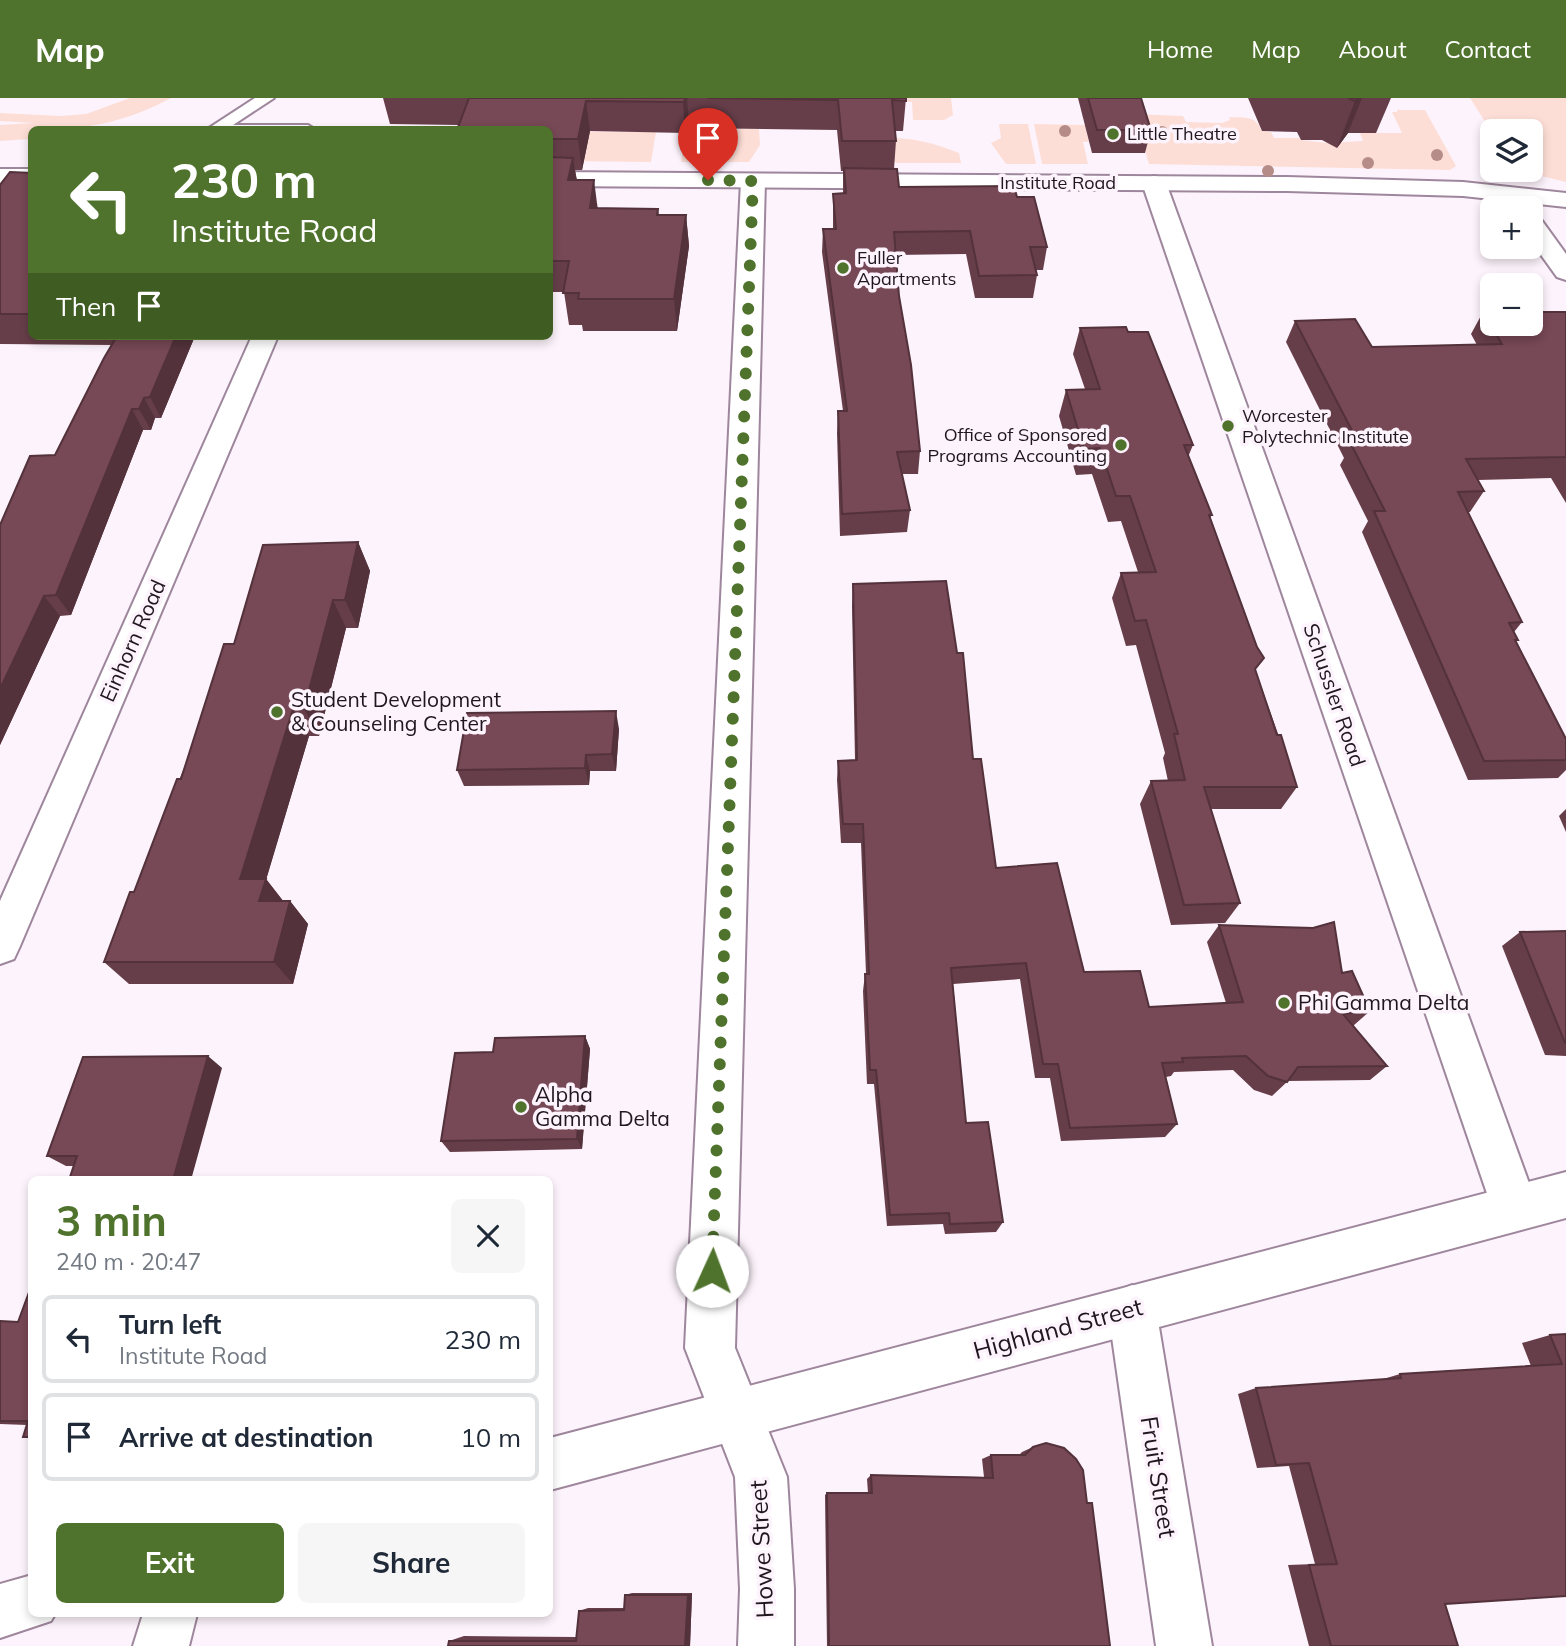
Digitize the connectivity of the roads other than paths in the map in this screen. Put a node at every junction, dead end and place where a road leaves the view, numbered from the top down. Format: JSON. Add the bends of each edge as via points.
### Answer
{"nodes":[{"id":1,"x":265,"y":98,"type":"edge"},
{"id":2,"x":221,"y":126,"type":"edge"},
{"id":3,"x":0,"y":176,"type":"edge"},
{"id":4,"x":28,"y":176,"type":"edge"},
{"id":5,"x":553,"y":180,"type":"edge"},
{"id":6,"x":753,"y":181,"type":"junction"},
{"id":7,"x":1154,"y":183,"type":"junction"},
{"id":8,"x":1480,"y":197,"type":"edge"},
{"id":9,"x":1543,"y":200,"type":"edge"},
{"id":10,"x":1566,"y":200,"type":"edge"},
{"id":11,"x":1543,"y":240,"type":"edge"},
{"id":12,"x":1566,"y":272,"type":"edge"},
{"id":13,"x":263,"y":340,"type":"edge"},
{"id":14,"x":0,"y":946,"type":"edge"},
{"id":15,"x":1566,"y":1195,"type":"edge"},
{"id":16,"x":1515,"y":1208,"type":"junction"},
{"id":17,"x":1132,"y":1309,"type":"junction"},
{"id":18,"x":736,"y":1415,"type":"junction"},
{"id":19,"x":553,"y":1463,"type":"edge"},
{"id":20,"x":28,"y":1603,"type":"edge"},
{"id":21,"x":0,"y":1611,"type":"edge"},
{"id":22,"x":169,"y":1617,"type":"edge"},
{"id":23,"x":161,"y":1646,"type":"edge"},
{"id":24,"x":766,"y":1646,"type":"edge"},
{"id":25,"x":1184,"y":1646,"type":"edge"}],
"edges":[{"from":1,"to":2,"type":"lane"},
{"from":3,"to":4,"type":"main road"},
{"from":5,"to":6,"type":"main road","name":"Institute Road"},
{"from":6,"to":7,"type":"main road","name":"Institute Road"},
{"from":6,"to":18,"type":"main road","name":"Howe Street","via":[[709,1348]]},
{"from":7,"to":8,"type":"main road","name":"Institute Road","via":[[1336,185]]},
{"from":7,"to":16,"type":"main road","name":"Schussler Road"},
{"from":9,"to":10,"type":"main road","name":"Institute Road"},
{"from":11,"to":12,"type":"main road"},
{"from":13,"to":14,"type":"main road","name":"Einhorn Road"},
{"from":15,"to":16,"type":"main road","name":"Highland Street"},
{"from":16,"to":17,"type":"main road","name":"Highland Street"},
{"from":17,"to":18,"type":"main road","name":"Highland Street"},
{"from":17,"to":25,"type":"main road","name":"Fruit Street"},
{"from":18,"to":19,"type":"main road","name":"Highland Street"},
{"from":18,"to":24,"type":"main road","name":"Howe Street","via":[[761,1477]]},
{"from":20,"to":21,"type":"main road"},
{"from":22,"to":23,"type":"main road"}]}
